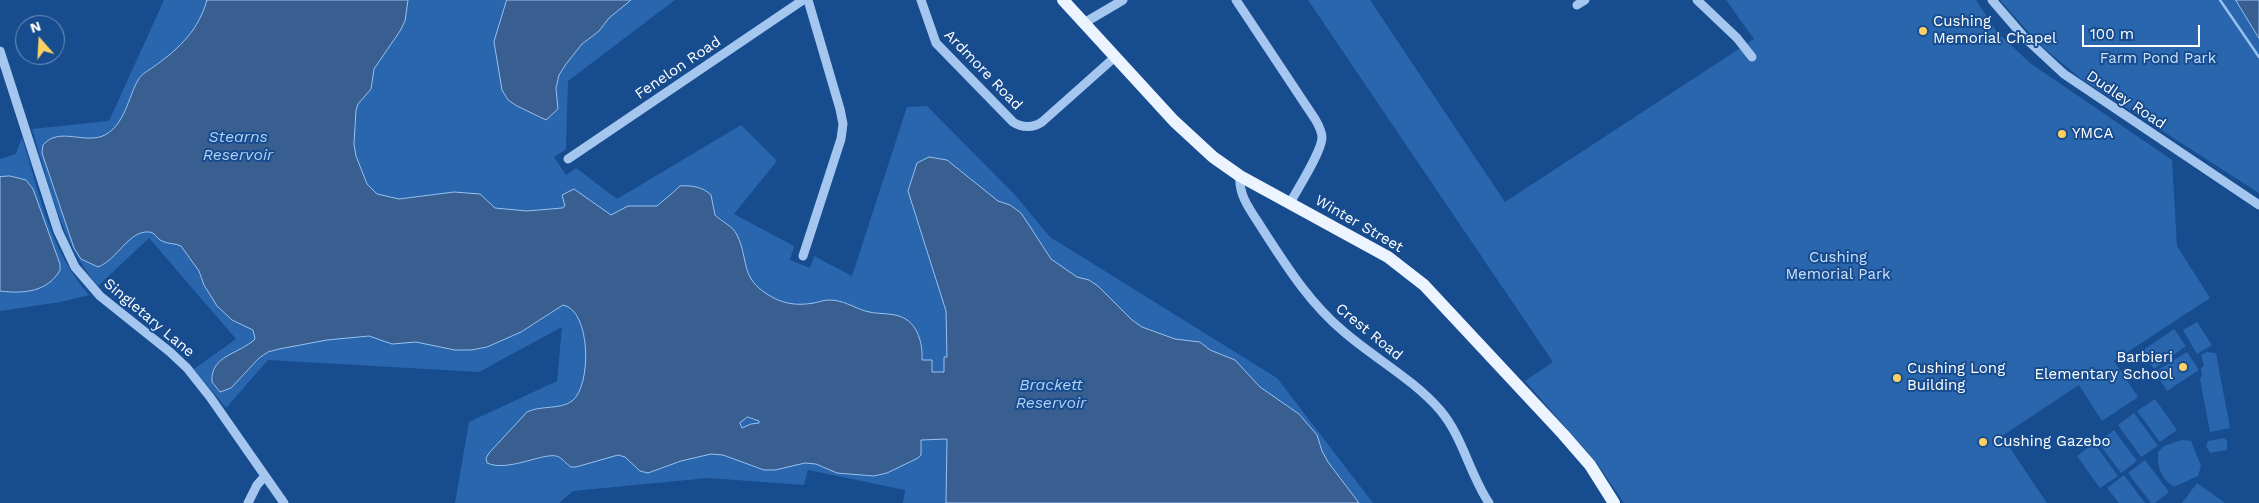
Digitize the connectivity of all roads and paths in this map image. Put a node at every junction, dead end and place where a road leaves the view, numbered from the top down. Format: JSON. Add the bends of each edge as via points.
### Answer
{"nodes":[{"id":1,"x":803,"y":0,"type":"edge"},
{"id":2,"x":808,"y":0,"type":"edge"},
{"id":3,"x":921,"y":0,"type":"edge"},
{"id":4,"x":1063,"y":0,"type":"edge"},
{"id":5,"x":1124,"y":0,"type":"edge"},
{"id":6,"x":1236,"y":0,"type":"edge"},
{"id":7,"x":1697,"y":0,"type":"edge"},
{"id":8,"x":1992,"y":0,"type":"edge"},
{"id":9,"x":1084,"y":23,"type":"junction"},
{"id":10,"x":0,"y":51,"type":"edge"},
{"id":11,"x":1115,"y":57,"type":"junction"},
{"id":12,"x":1752,"y":57,"type":"dead end"},
{"id":13,"x":568,"y":159,"type":"dead end"},
{"id":14,"x":1240,"y":176,"type":"junction"},
{"id":15,"x":1290,"y":203,"type":"junction"},
{"id":16,"x":2259,"y":205,"type":"edge"},
{"id":17,"x":802,"y":256,"type":"dead end"},
{"id":18,"x":265,"y":476,"type":"junction"},
{"id":19,"x":248,"y":503,"type":"edge"},
{"id":20,"x":284,"y":503,"type":"edge"},
{"id":21,"x":1489,"y":503,"type":"edge"},
{"id":22,"x":1614,"y":503,"type":"edge"}],
"edges":[{"from":1,"to":13,"type":"street","name":"Fenelon Road"},
{"from":2,"to":17,"type":"street","via":[[843,124],[841,139]]},
{"from":3,"to":11,"type":"street","name":"Ardmore Road","via":[[936,43],[1014,122],[1022,126],[1042,122]]},
{"from":4,"to":9,"type":"main road","name":"Winter Street"},
{"from":5,"to":9,"type":"street"},
{"from":6,"to":15,"type":"street","via":[[1321,131],[1318,152]]},
{"from":7,"to":12,"type":"street"},
{"from":8,"to":16,"type":"street","name":"Dudley Road","via":[[2024,37],[2064,74]]},
{"from":9,"to":11,"type":"main road","name":"Winter Street"},
{"from":10,"to":18,"type":"street","name":"Singletary Lane","via":[[58,231],[75,267],[100,296],[187,368]]},
{"from":11,"to":14,"type":"main road","name":"Winter Street","via":[[1188,135]]},
{"from":14,"to":15,"type":"main road","name":"Winter Street"},
{"from":14,"to":21,"type":"street","name":"Crest Road","via":[[1242,195],[1300,285],[1343,331],[1438,408],[1453,428],[1474,478]]},
{"from":15,"to":22,"type":"main road","name":"Winter Street","via":[[1382,254],[1424,285],[1563,434]]},
{"from":18,"to":19,"type":"street"},
{"from":18,"to":20,"type":"street","name":"Singletary Lane"}]}
